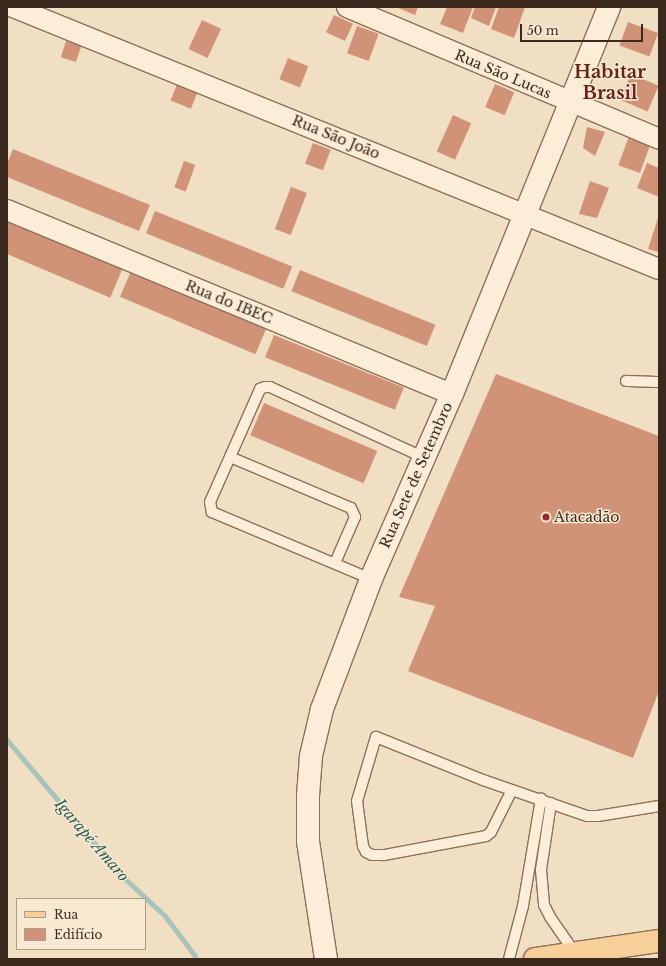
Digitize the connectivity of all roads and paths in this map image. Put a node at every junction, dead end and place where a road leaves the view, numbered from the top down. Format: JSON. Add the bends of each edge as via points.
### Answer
{"nodes":[{"id":1,"x":13,"y":7,"type":"edge"},
{"id":2,"x":347,"y":7,"type":"edge"},
{"id":3,"x":608,"y":7,"type":"edge"},
{"id":4,"x":570,"y":103,"type":"junction"},
{"id":5,"x":659,"y":139,"type":"edge"},
{"id":6,"x":7,"y":210,"type":"edge"},
{"id":7,"x":523,"y":213,"type":"junction"},
{"id":8,"x":659,"y":269,"type":"edge"},
{"id":9,"x":626,"y":381,"type":"dead end"},
{"id":10,"x":659,"y":382,"type":"edge"},
{"id":11,"x":452,"y":394,"type":"junction"},
{"id":12,"x":230,"y":456,"type":"junction"},
{"id":13,"x":423,"y":457,"type":"junction"},
{"id":14,"x":335,"y":563,"type":"junction"},
{"id":15,"x":371,"y":579,"type":"junction"},
{"id":16,"x":512,"y":790,"type":"junction"},
{"id":17,"x":540,"y":799,"type":"junction"},
{"id":18,"x":551,"y":803,"type":"junction"},
{"id":19,"x":659,"y":806,"type":"edge"},
{"id":20,"x":659,"y":941,"type":"edge"},
{"id":21,"x":575,"y":953,"type":"junction"},
{"id":22,"x":326,"y":959,"type":"edge"},
{"id":23,"x":509,"y":959,"type":"edge"},
{"id":24,"x":535,"y":959,"type":"edge"}],
"edges":[{"from":1,"to":7,"type":"street","name":"Rua São João"},
{"from":2,"to":4,"type":"street","name":"Rua São Lucas"},
{"from":3,"to":4,"type":"street","name":"Rua Sete de Setembro"},
{"from":4,"to":5,"type":"street","name":"Rua São Lucas"},
{"from":4,"to":7,"type":"street","name":"Rua Sete de Setembro"},
{"from":6,"to":11,"type":"street","name":"Rua do IBEC"},
{"from":7,"to":8,"type":"street","name":"Rua São João"},
{"from":7,"to":11,"type":"street","name":"Rua Sete de Setembro"},
{"from":9,"to":10,"type":"lane"},
{"from":11,"to":13,"type":"street","name":"Rua Sete de Setembro"},
{"from":12,"to":13,"type":"lane","via":[[260,389],[270,387]]},
{"from":12,"to":14,"type":"lane","via":[[351,508],[355,517]]},
{"from":12,"to":14,"type":"lane","via":[[210,502],[212,512]]},
{"from":13,"to":15,"type":"street","name":"Rua Sete de Setembro"},
{"from":14,"to":15,"type":"lane"},
{"from":15,"to":22,"type":"street","name":"Rua Sete de Setembro","via":[[335,669],[322,709],[312,756],[308,796],[308,842]]},
{"from":16,"to":16,"type":"lane","via":[[376,737],[357,801],[362,846],[366,852],[384,855],[486,836]]},
{"from":16,"to":17,"type":"lane"},
{"from":17,"to":18,"type":"lane"},
{"from":17,"to":23,"type":"lane","via":[[523,906]]},
{"from":18,"to":19,"type":"lane","via":[[587,816]]},
{"from":18,"to":21,"type":"lane","via":[[541,870],[544,904]]},
{"from":20,"to":21,"type":"main road"},
{"from":21,"to":24,"type":"main road"}]}
